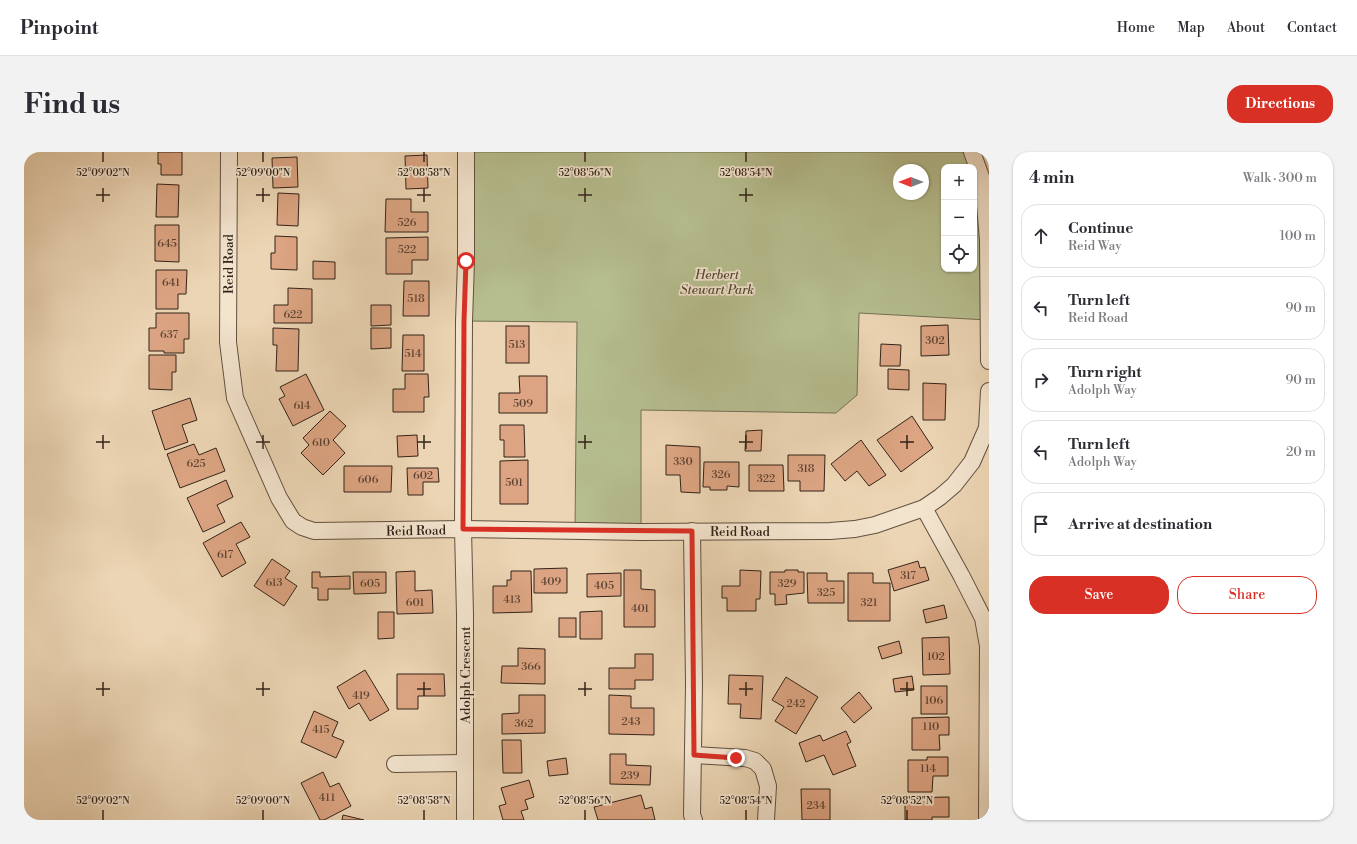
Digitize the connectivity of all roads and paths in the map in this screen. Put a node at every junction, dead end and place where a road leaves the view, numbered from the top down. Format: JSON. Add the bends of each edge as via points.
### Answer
{"nodes":[{"id":1,"x":229,"y":152,"type":"edge"},
{"id":2,"x":466,"y":152,"type":"edge"},
{"id":3,"x":972,"y":152,"type":"edge"},
{"id":4,"x":989,"y":361,"type":"edge"},
{"id":5,"x":989,"y":391,"type":"edge"},
{"id":6,"x":924,"y":508,"type":"junction"},
{"id":7,"x":463,"y":529,"type":"junction"},
{"id":8,"x":692,"y":531,"type":"junction"},
{"id":9,"x":694,"y":755,"type":"junction"},
{"id":10,"x":464,"y":763,"type":"junction"},
{"id":11,"x":395,"y":764,"type":"dead end"},
{"id":12,"x":465,"y":820,"type":"edge"},
{"id":13,"x":694,"y":820,"type":"edge"},
{"id":14,"x":766,"y":820,"type":"edge"},
{"id":15,"x":987,"y":820,"type":"edge"}],
"edges":[{"from":1,"to":7,"type":"street","name":"Reid Road","via":[[228,342],[235,398],[279,498],[293,521],[314,531]]},
{"from":2,"to":7,"type":"street","name":"Adolph Crescent"},
{"from":3,"to":4,"type":"street","via":[[983,182],[988,240]]},
{"from":5,"to":6,"type":"street","name":"Reid Road","via":[[986,428],[972,462],[954,485]]},
{"from":6,"to":8,"type":"street","name":"Reid Road","via":[[855,529]]},
{"from":6,"to":15,"type":"street","via":[[983,618],[988,646]]},
{"from":7,"to":8,"type":"street","name":"Reid Road"},
{"from":7,"to":10,"type":"street","name":"Adolph Crescent"},
{"from":8,"to":9,"type":"street"},
{"from":9,"to":13,"type":"street"},
{"from":9,"to":14,"type":"street","via":[[745,758],[755,761],[763,768],[768,786]]},
{"from":10,"to":11,"type":"street"},
{"from":10,"to":12,"type":"street","name":"Adolph Crescent"}]}
